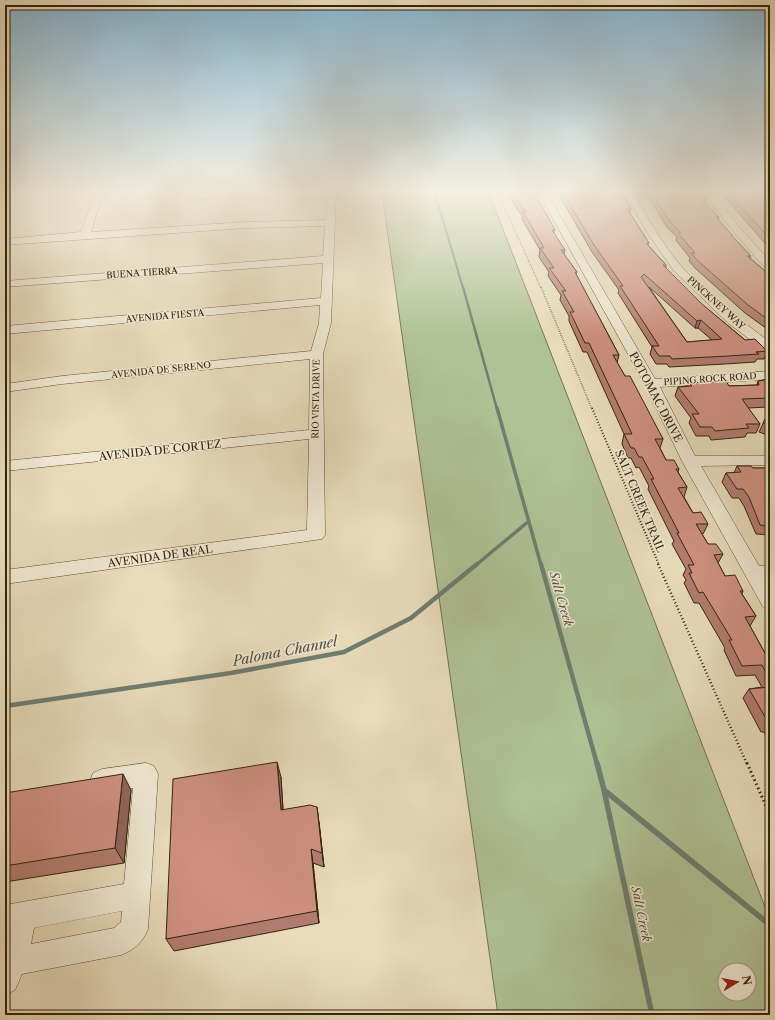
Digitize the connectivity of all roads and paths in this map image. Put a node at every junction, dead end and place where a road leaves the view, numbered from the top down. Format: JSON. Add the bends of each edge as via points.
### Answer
{"nodes":[{"id":1,"x":21,"y":241,"type":"edge"},
{"id":2,"x":329,"y":241,"type":"edge"},
{"id":3,"x":520,"y":241,"type":"edge"},
{"id":4,"x":570,"y":241,"type":"edge"},
{"id":5,"x":658,"y":241,"type":"edge"},
{"id":6,"x":746,"y":241,"type":"edge"},
{"id":7,"x":5,"y":242,"type":"edge"},
{"id":8,"x":328,"y":259,"type":"junction"},
{"id":9,"x":770,"y":267,"type":"edge"},
{"id":10,"x":5,"y":284,"type":"edge"},
{"id":11,"x":325,"y":301,"type":"junction"},
{"id":12,"x":5,"y":330,"type":"edge"},
{"id":13,"x":770,"y":348,"type":"edge"},
{"id":14,"x":317,"y":354,"type":"junction"},
{"id":15,"x":770,"y":375,"type":"edge"},
{"id":16,"x":651,"y":383,"type":"junction"},
{"id":17,"x":5,"y":388,"type":"edge"},
{"id":18,"x":316,"y":434,"type":"junction"},
{"id":19,"x":768,"y":460,"type":"dead end"},
{"id":20,"x":690,"y":461,"type":"junction"},
{"id":21,"x":5,"y":466,"type":"edge"},
{"id":22,"x":316,"y":535,"type":"joint"},
{"id":23,"x":762,"y":572,"type":"edge"},
{"id":24,"x":5,"y":577,"type":"edge"},
{"id":25,"x":770,"y":602,"type":"edge"},
{"id":26,"x":83,"y":784,"type":"edge"},
{"id":27,"x":770,"y":815,"type":"edge"},
{"id":28,"x":137,"y":895,"type":"junction"},
{"id":29,"x":14,"y":918,"type":"edge"},
{"id":30,"x":8,"y":968,"type":"edge"}],
"edges":[{"from":1,"to":7,"type":"street"},
{"from":2,"to":8,"type":"street","name":"RIO VISTA DRIVE"},
{"from":3,"to":27,"type":"path","name":"SALT CREEK TRAIL","via":[[634,509]]},
{"from":4,"to":16,"type":"street","name":"POTOMAC DRIVE"},
{"from":5,"to":13,"type":"street","name":"PINCKNEY WAY","via":[[678,269],[732,320]]},
{"from":6,"to":9,"type":"street"},
{"from":8,"to":10,"type":"street","name":"BUENA TIERRA"},
{"from":8,"to":11,"type":"street","name":"RIO VISTA DRIVE"},
{"from":11,"to":12,"type":"street","name":"AVENIDA FIESTA"},
{"from":11,"to":14,"type":"street","name":"RIO VISTA DRIVE","via":[[325,323]]},
{"from":14,"to":17,"type":"street","name":"AVENIDA DE SERENO"},
{"from":14,"to":18,"type":"street","name":"RIO VISTA DRIVE"},
{"from":15,"to":16,"type":"street","name":"PIPING ROCK ROAD"},
{"from":16,"to":20,"type":"street","name":"POTOMAC DRIVE"},
{"from":18,"to":21,"type":"street","name":"AVENIDA DE CORTEZ"},
{"from":18,"to":22,"type":"street","name":"RIO VISTA DRIVE"},
{"from":19,"to":20,"type":"street"},
{"from":20,"to":23,"type":"street","name":"POTOMAC DRIVE"},
{"from":22,"to":24,"type":"street","name":"AVENIDA DE REAL"},
{"from":23,"to":25,"type":"street","name":"POTOMAC DRIVE"},
{"from":26,"to":28,"type":"street","via":[[146,774]]},
{"from":28,"to":29,"type":"street"},
{"from":28,"to":30,"type":"street","via":[[134,929],[121,942]]},
{"from":29,"to":30,"type":"street"}]}
